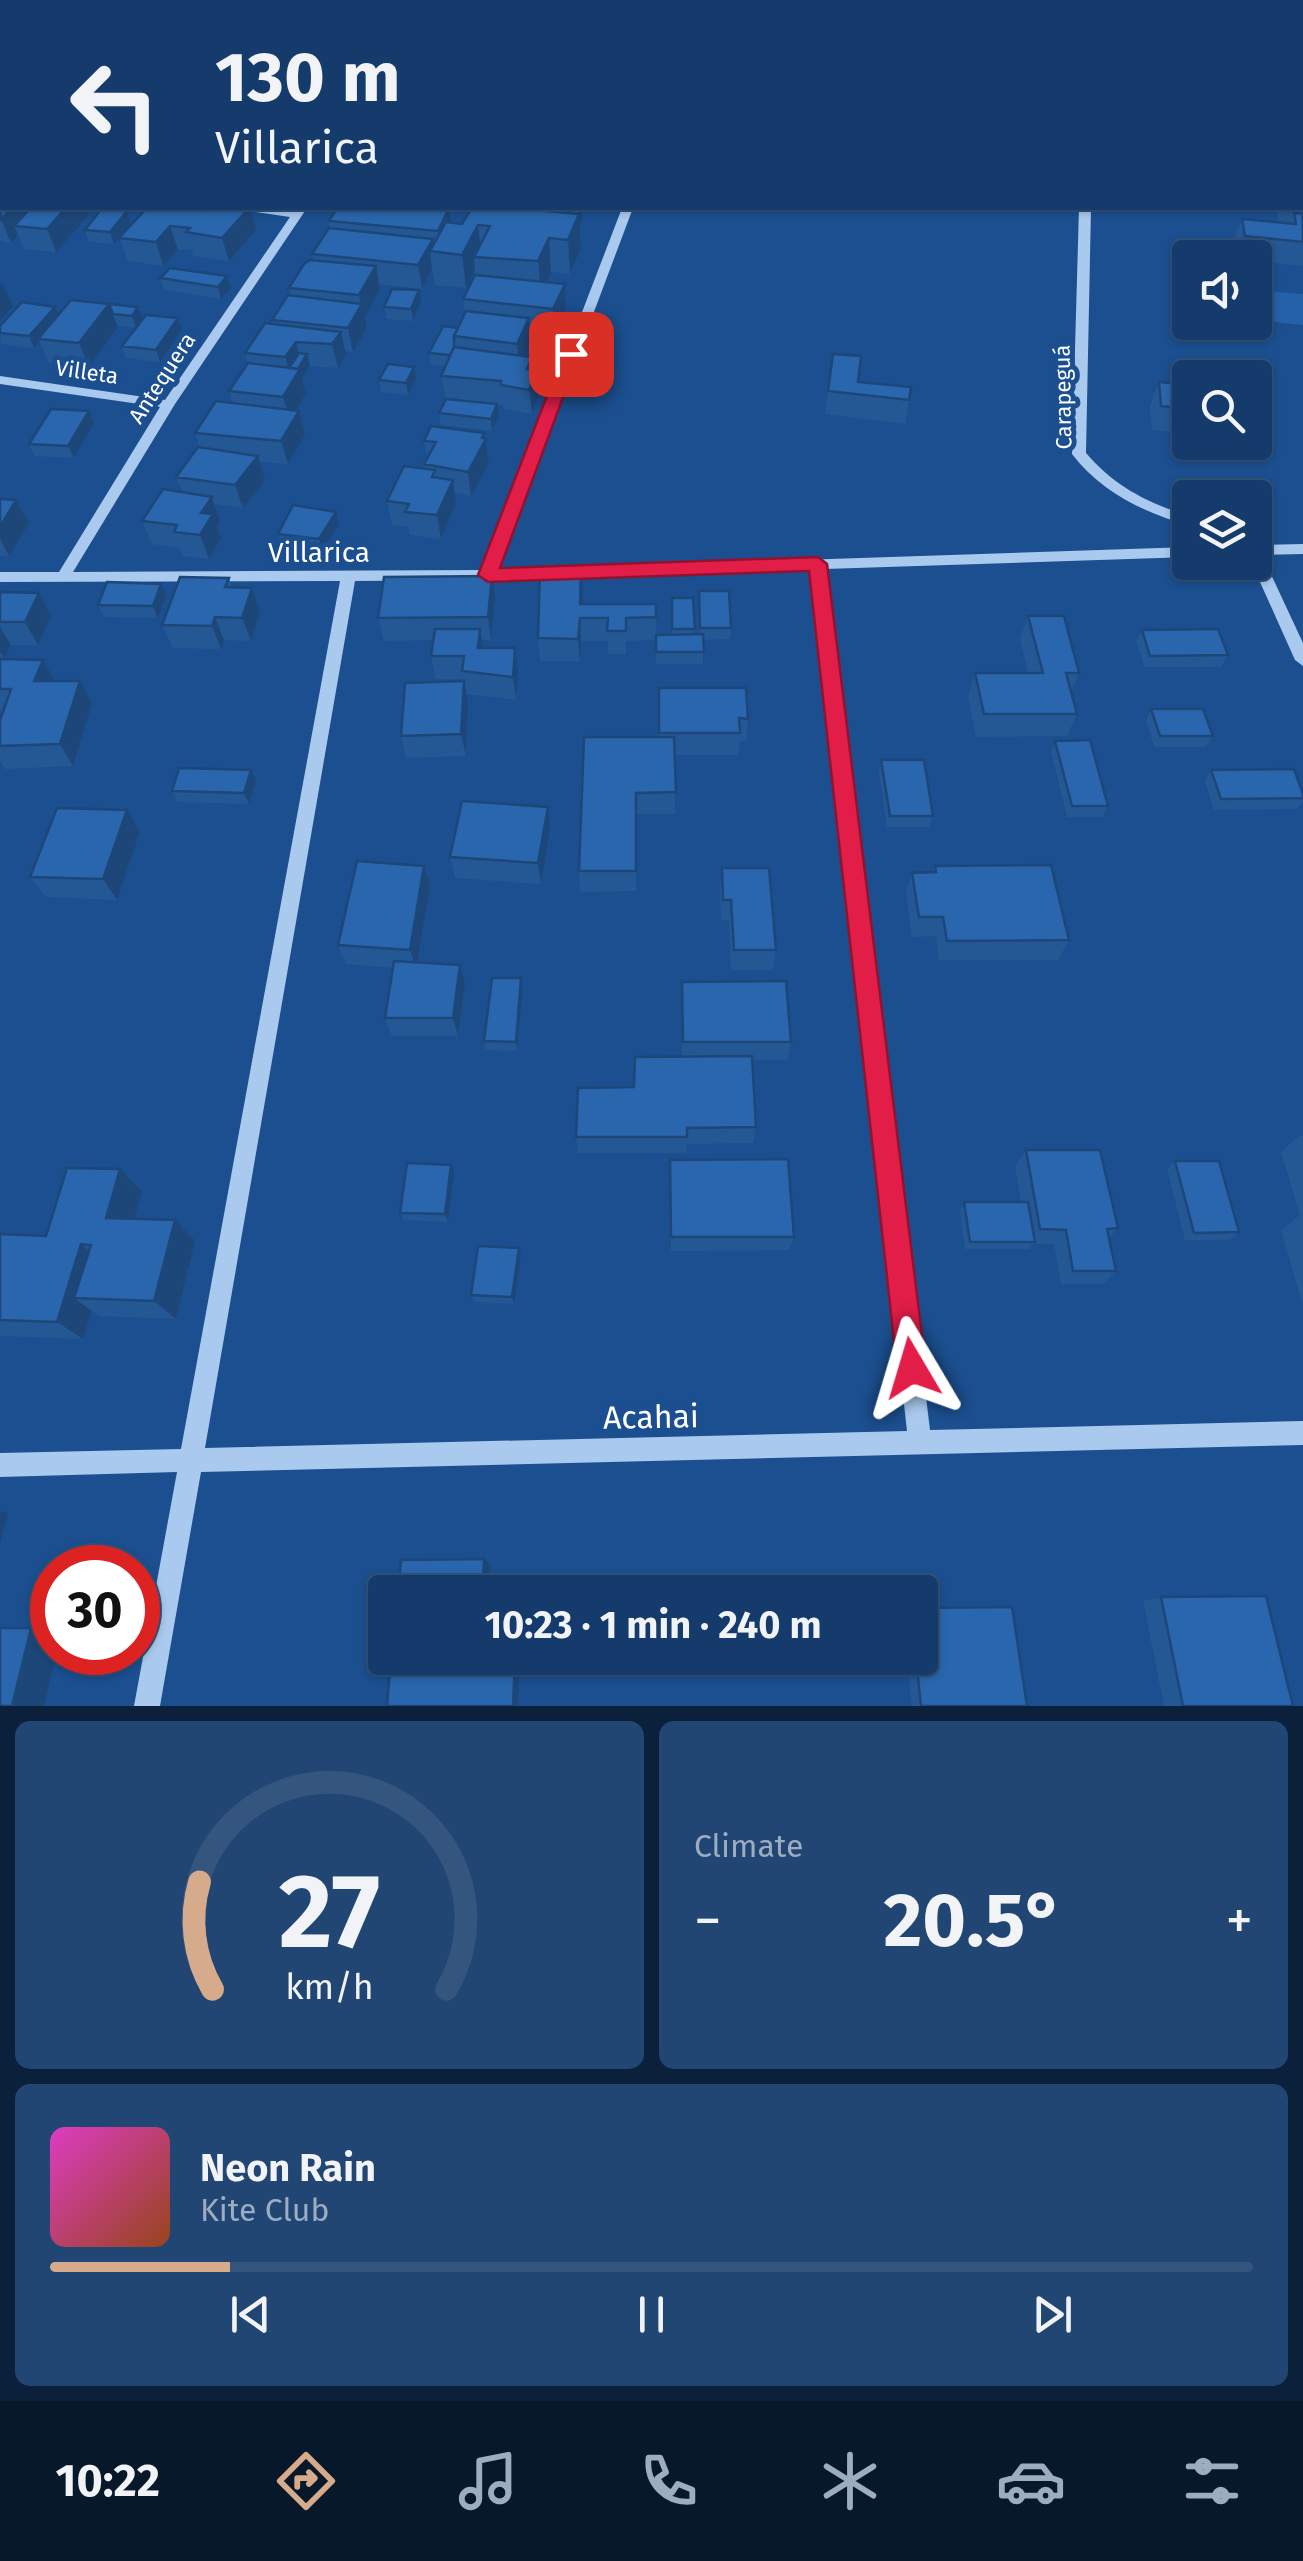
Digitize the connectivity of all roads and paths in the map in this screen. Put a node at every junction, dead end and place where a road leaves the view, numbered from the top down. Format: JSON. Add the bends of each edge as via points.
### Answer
{"nodes":[{"id":1,"x":626,"y":210,"type":"edge"},
{"id":2,"x":1085,"y":210,"type":"edge"},
{"id":3,"x":299,"y":211,"type":"edge"},
{"id":4,"x":0,"y":380,"type":"edge"},
{"id":5,"x":168,"y":404,"type":"junction"},
{"id":6,"x":1172,"y":513,"type":"edge"},
{"id":7,"x":1303,"y":549,"type":"edge"},
{"id":8,"x":1272,"y":551,"type":"edge"},
{"id":9,"x":1172,"y":553,"type":"edge"},
{"id":10,"x":818,"y":564,"type":"junction"},
{"id":11,"x":64,"y":575,"type":"junction"},
{"id":12,"x":488,"y":575,"type":"junction"},
{"id":13,"x":0,"y":577,"type":"edge"},
{"id":14,"x":348,"y":578,"type":"junction"},
{"id":15,"x":1267,"y":580,"type":"edge"},
{"id":16,"x":1303,"y":660,"type":"edge"},
{"id":17,"x":1303,"y":1433,"type":"edge"},
{"id":18,"x":920,"y":1444,"type":"junction"},
{"id":19,"x":190,"y":1458,"type":"junction"},
{"id":20,"x":0,"y":1465,"type":"edge"},
{"id":21,"x":147,"y":1706,"type":"edge"}],
"edges":[{"from":1,"to":12,"type":"street"},
{"from":2,"to":6,"type":"street","name":"Carapeguá","via":[[1079,454],[1100,481]]},
{"from":3,"to":5,"type":"street","name":"Antequera"},
{"from":4,"to":5,"type":"street","name":"Villeta"},
{"from":5,"to":11,"type":"street","name":"Antequera"},
{"from":7,"to":8,"type":"street"},
{"from":9,"to":10,"type":"street","name":"Villarica"},
{"from":10,"to":12,"type":"street","name":"Villarica"},
{"from":10,"to":18,"type":"street"},
{"from":11,"to":13,"type":"street","name":"Villarica"},
{"from":11,"to":14,"type":"street","name":"Villarica"},
{"from":12,"to":14,"type":"street","name":"Villarica"},
{"from":14,"to":19,"type":"street"},
{"from":15,"to":16,"type":"street"},
{"from":17,"to":18,"type":"street","name":"Acahai"},
{"from":18,"to":19,"type":"street","name":"Acahai"},
{"from":19,"to":20,"type":"street","name":"Acahai"},
{"from":19,"to":21,"type":"street"}]}
